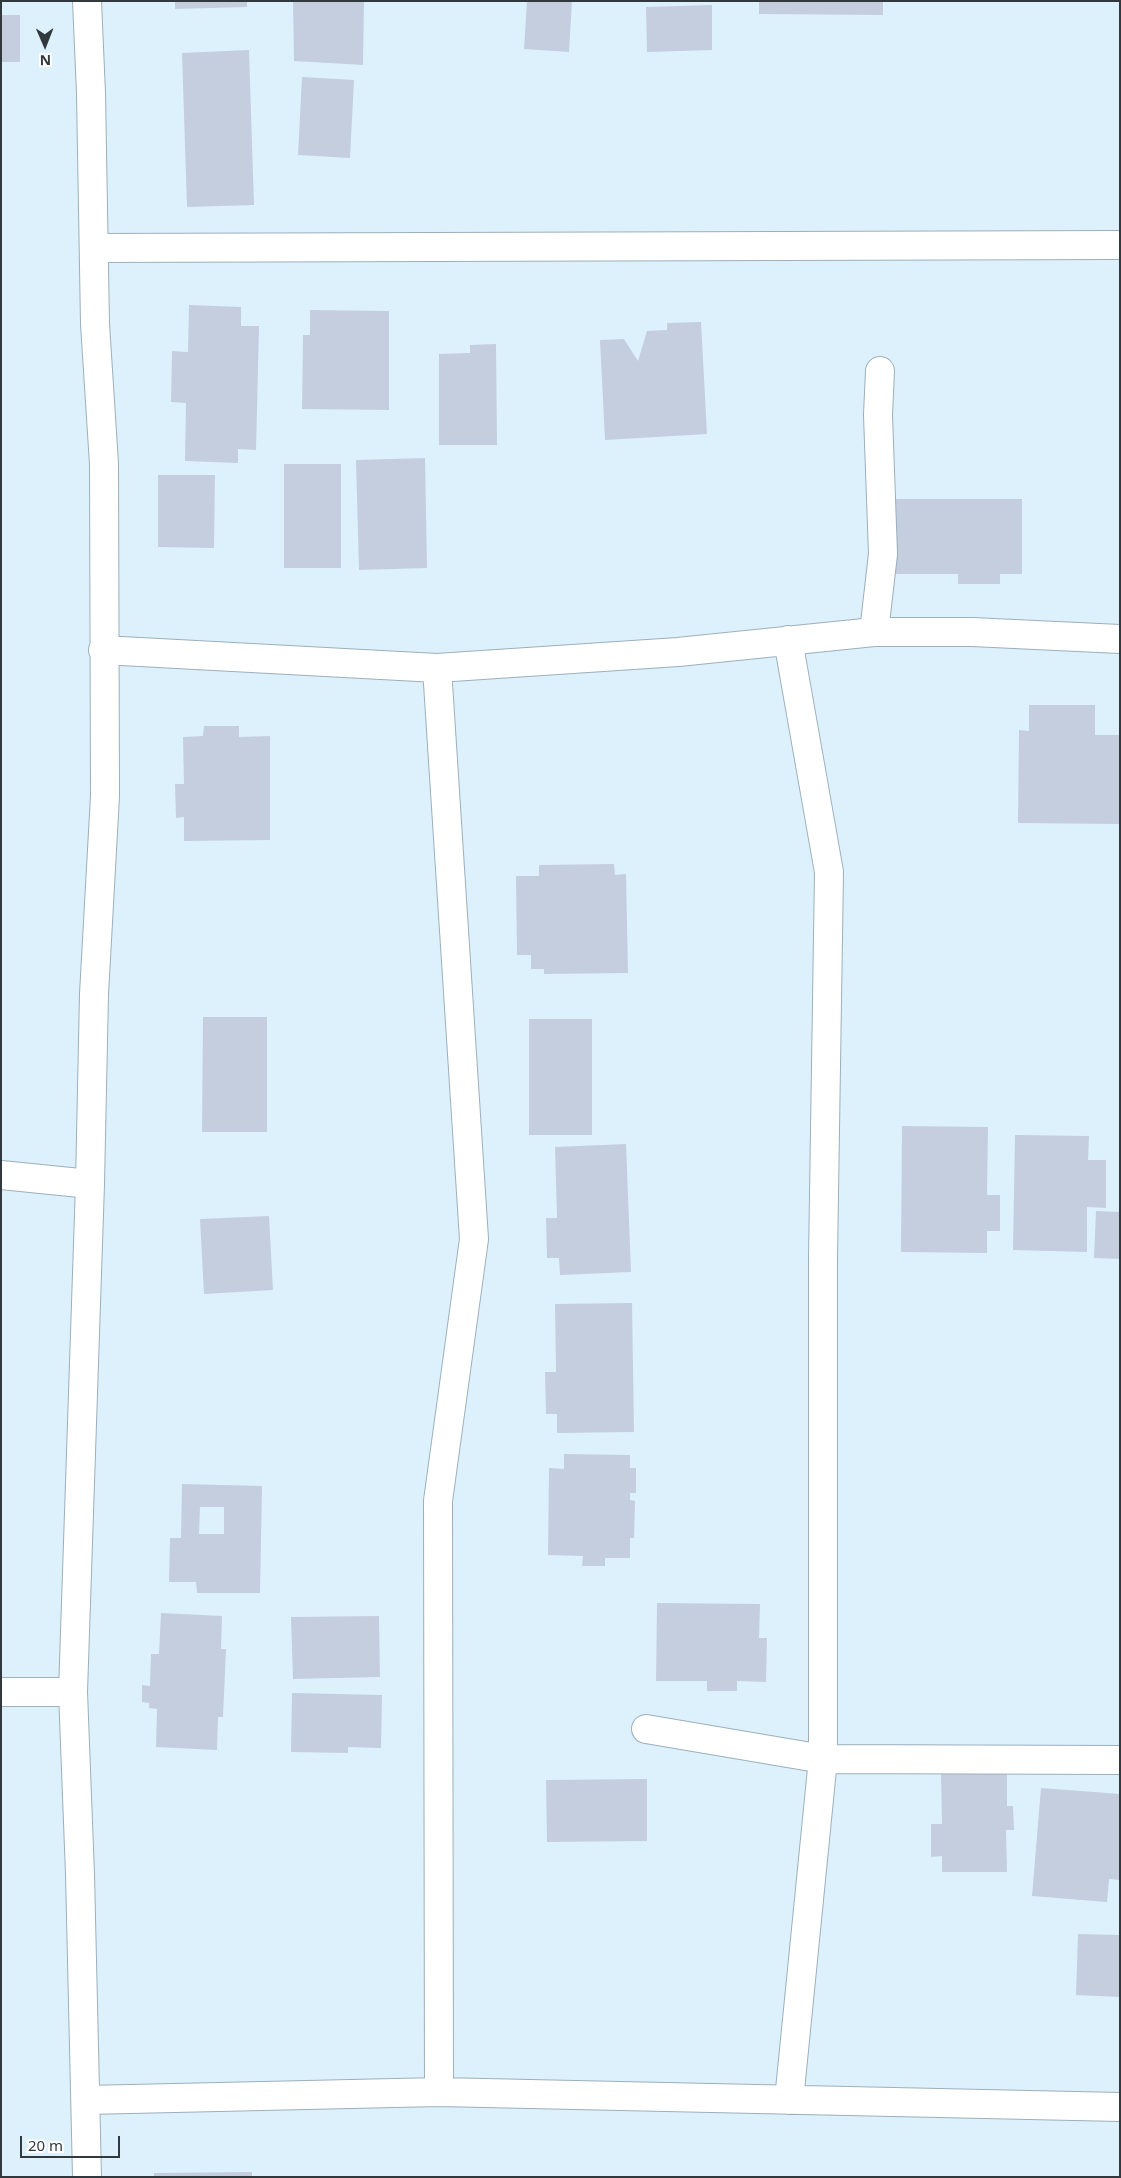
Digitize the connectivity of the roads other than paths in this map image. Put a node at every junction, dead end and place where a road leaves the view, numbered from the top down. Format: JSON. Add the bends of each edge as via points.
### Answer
{"nodes":[{"id":1,"x":87,"y":1,"type":"edge"},
{"id":2,"x":1120,"y":245,"type":"edge"},
{"id":3,"x":94,"y":248,"type":"junction"},
{"id":4,"x":880,"y":371,"type":"dead end"},
{"id":5,"x":874,"y":632,"type":"junction"},
{"id":6,"x":1120,"y":639,"type":"edge"},
{"id":7,"x":788,"y":640,"type":"junction"},
{"id":8,"x":103,"y":650,"type":"junction"},
{"id":9,"x":437,"y":668,"type":"junction"},
{"id":10,"x":1,"y":1174,"type":"edge"},
{"id":11,"x":90,"y":1184,"type":"junction"},
{"id":12,"x":1,"y":1692,"type":"edge"},
{"id":13,"x":73,"y":1692,"type":"junction"},
{"id":14,"x":646,"y":1729,"type":"dead end"},
{"id":15,"x":823,"y":1760,"type":"junction"},
{"id":16,"x":1120,"y":1760,"type":"edge"},
{"id":17,"x":439,"y":2092,"type":"junction"},
{"id":18,"x":86,"y":2100,"type":"junction"},
{"id":19,"x":789,"y":2100,"type":"junction"},
{"id":20,"x":1120,"y":2107,"type":"edge"},
{"id":21,"x":87,"y":2177,"type":"edge"}],
"edges":[{"from":1,"to":3,"type":"street"},
{"from":2,"to":3,"type":"street"},
{"from":3,"to":8,"type":"street","via":[[95,324],[104,464]]},
{"from":4,"to":5,"type":"street","via":[[878,416],[883,554]]},
{"from":5,"to":6,"type":"street","via":[[972,632]]},
{"from":5,"to":7,"type":"street"},
{"from":7,"to":9,"type":"street","via":[[678,652]]},
{"from":7,"to":15,"type":"street","via":[[829,872],[823,1258]]},
{"from":8,"to":9,"type":"street"},
{"from":8,"to":11,"type":"street","via":[[105,796],[94,994]]},
{"from":9,"to":17,"type":"street","via":[[474,1239],[438,1501]]},
{"from":10,"to":11,"type":"street"},
{"from":11,"to":13,"type":"street"},
{"from":12,"to":13,"type":"street"},
{"from":13,"to":18,"type":"street"},
{"from":14,"to":15,"type":"street"},
{"from":15,"to":16,"type":"street"},
{"from":15,"to":19,"type":"street"},
{"from":17,"to":18,"type":"street"},
{"from":17,"to":19,"type":"street"},
{"from":18,"to":21,"type":"street"},
{"from":19,"to":20,"type":"street"}]}
